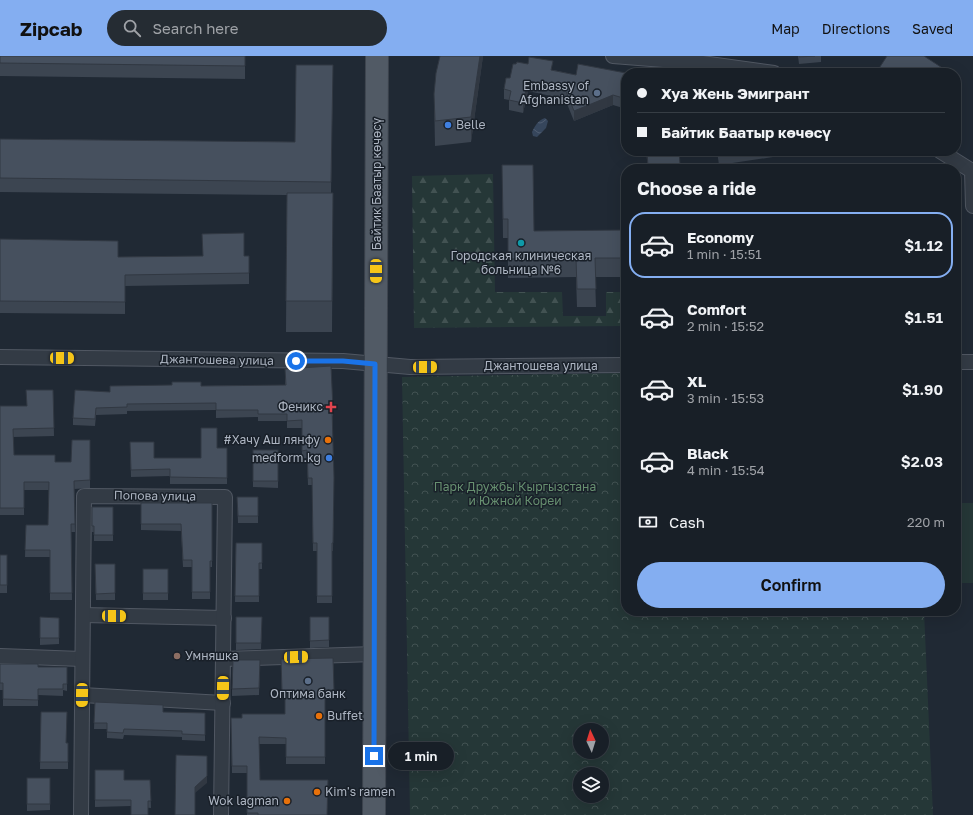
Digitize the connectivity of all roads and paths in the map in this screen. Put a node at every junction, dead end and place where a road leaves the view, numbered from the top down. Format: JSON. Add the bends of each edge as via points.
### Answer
{"nodes":[{"id":1,"x":377,"y":56,"type":"edge"},
{"id":2,"x":613,"y":56,"type":"edge"},
{"id":3,"x":738,"y":68,"type":"edge"},
{"id":4,"x":948,"y":156,"type":"edge"},
{"id":5,"x":961,"y":164,"type":"edge"},
{"id":6,"x":961,"y":164,"type":"edge"},
{"id":7,"x":973,"y":206,"type":"edge"},
{"id":8,"x":0,"y":357,"type":"edge"},
{"id":9,"x":961,"y":362,"type":"edge"},
{"id":10,"x":973,"y":362,"type":"edge"},
{"id":11,"x":375,"y":364,"type":"junction"},
{"id":12,"x":621,"y":365,"type":"edge"},
{"id":13,"x":83,"y":615,"type":"junction"},
{"id":14,"x":224,"y":618,"type":"junction"},
{"id":15,"x":374,"y":654,"type":"junction"},
{"id":16,"x":0,"y":656,"type":"edge"},
{"id":17,"x":82,"y":659,"type":"junction"},
{"id":18,"x":223,"y":659,"type":"junction"},
{"id":19,"x":82,"y":695,"type":"junction"},
{"id":20,"x":223,"y":703,"type":"junction"},
{"id":21,"x":81,"y":815,"type":"edge"},
{"id":22,"x":221,"y":815,"type":"edge"},
{"id":23,"x":374,"y":815,"type":"edge"}],
"edges":[{"from":1,"to":11,"type":"main road","name":"Байтик Баатыр көчөсү"},
{"from":2,"to":3,"type":"street"},
{"from":4,"to":6,"type":"street"},
{"from":5,"to":7,"type":"street","via":[[972,171]]},
{"from":8,"to":11,"type":"street","name":"Джантошева улица","via":[[343,361]]},
{"from":9,"to":10,"type":"street"},
{"from":11,"to":12,"type":"street","name":"Джантошева улица","via":[[410,367]]},
{"from":11,"to":15,"type":"main road","name":"Байтик Баатыр көчөсү"},
{"from":13,"to":14,"type":"street"},
{"from":13,"to":14,"type":"street","name":"Попова улица","via":[[84,496],[225,497]]},
{"from":13,"to":17,"type":"street","name":"Попова улица"},
{"from":14,"to":18,"type":"street","name":"Попова улица"},
{"from":15,"to":18,"type":"street"},
{"from":15,"to":23,"type":"main road","name":"Байтик Баатыр көчөсү"},
{"from":16,"to":17,"type":"street"},
{"from":17,"to":19,"type":"street","name":"Попова улица"},
{"from":18,"to":20,"type":"street","name":"Попова улица"},
{"from":19,"to":20,"type":"street"},
{"from":19,"to":21,"type":"street","name":"Попова улица"},
{"from":20,"to":22,"type":"street","name":"Попова улица"}]}
